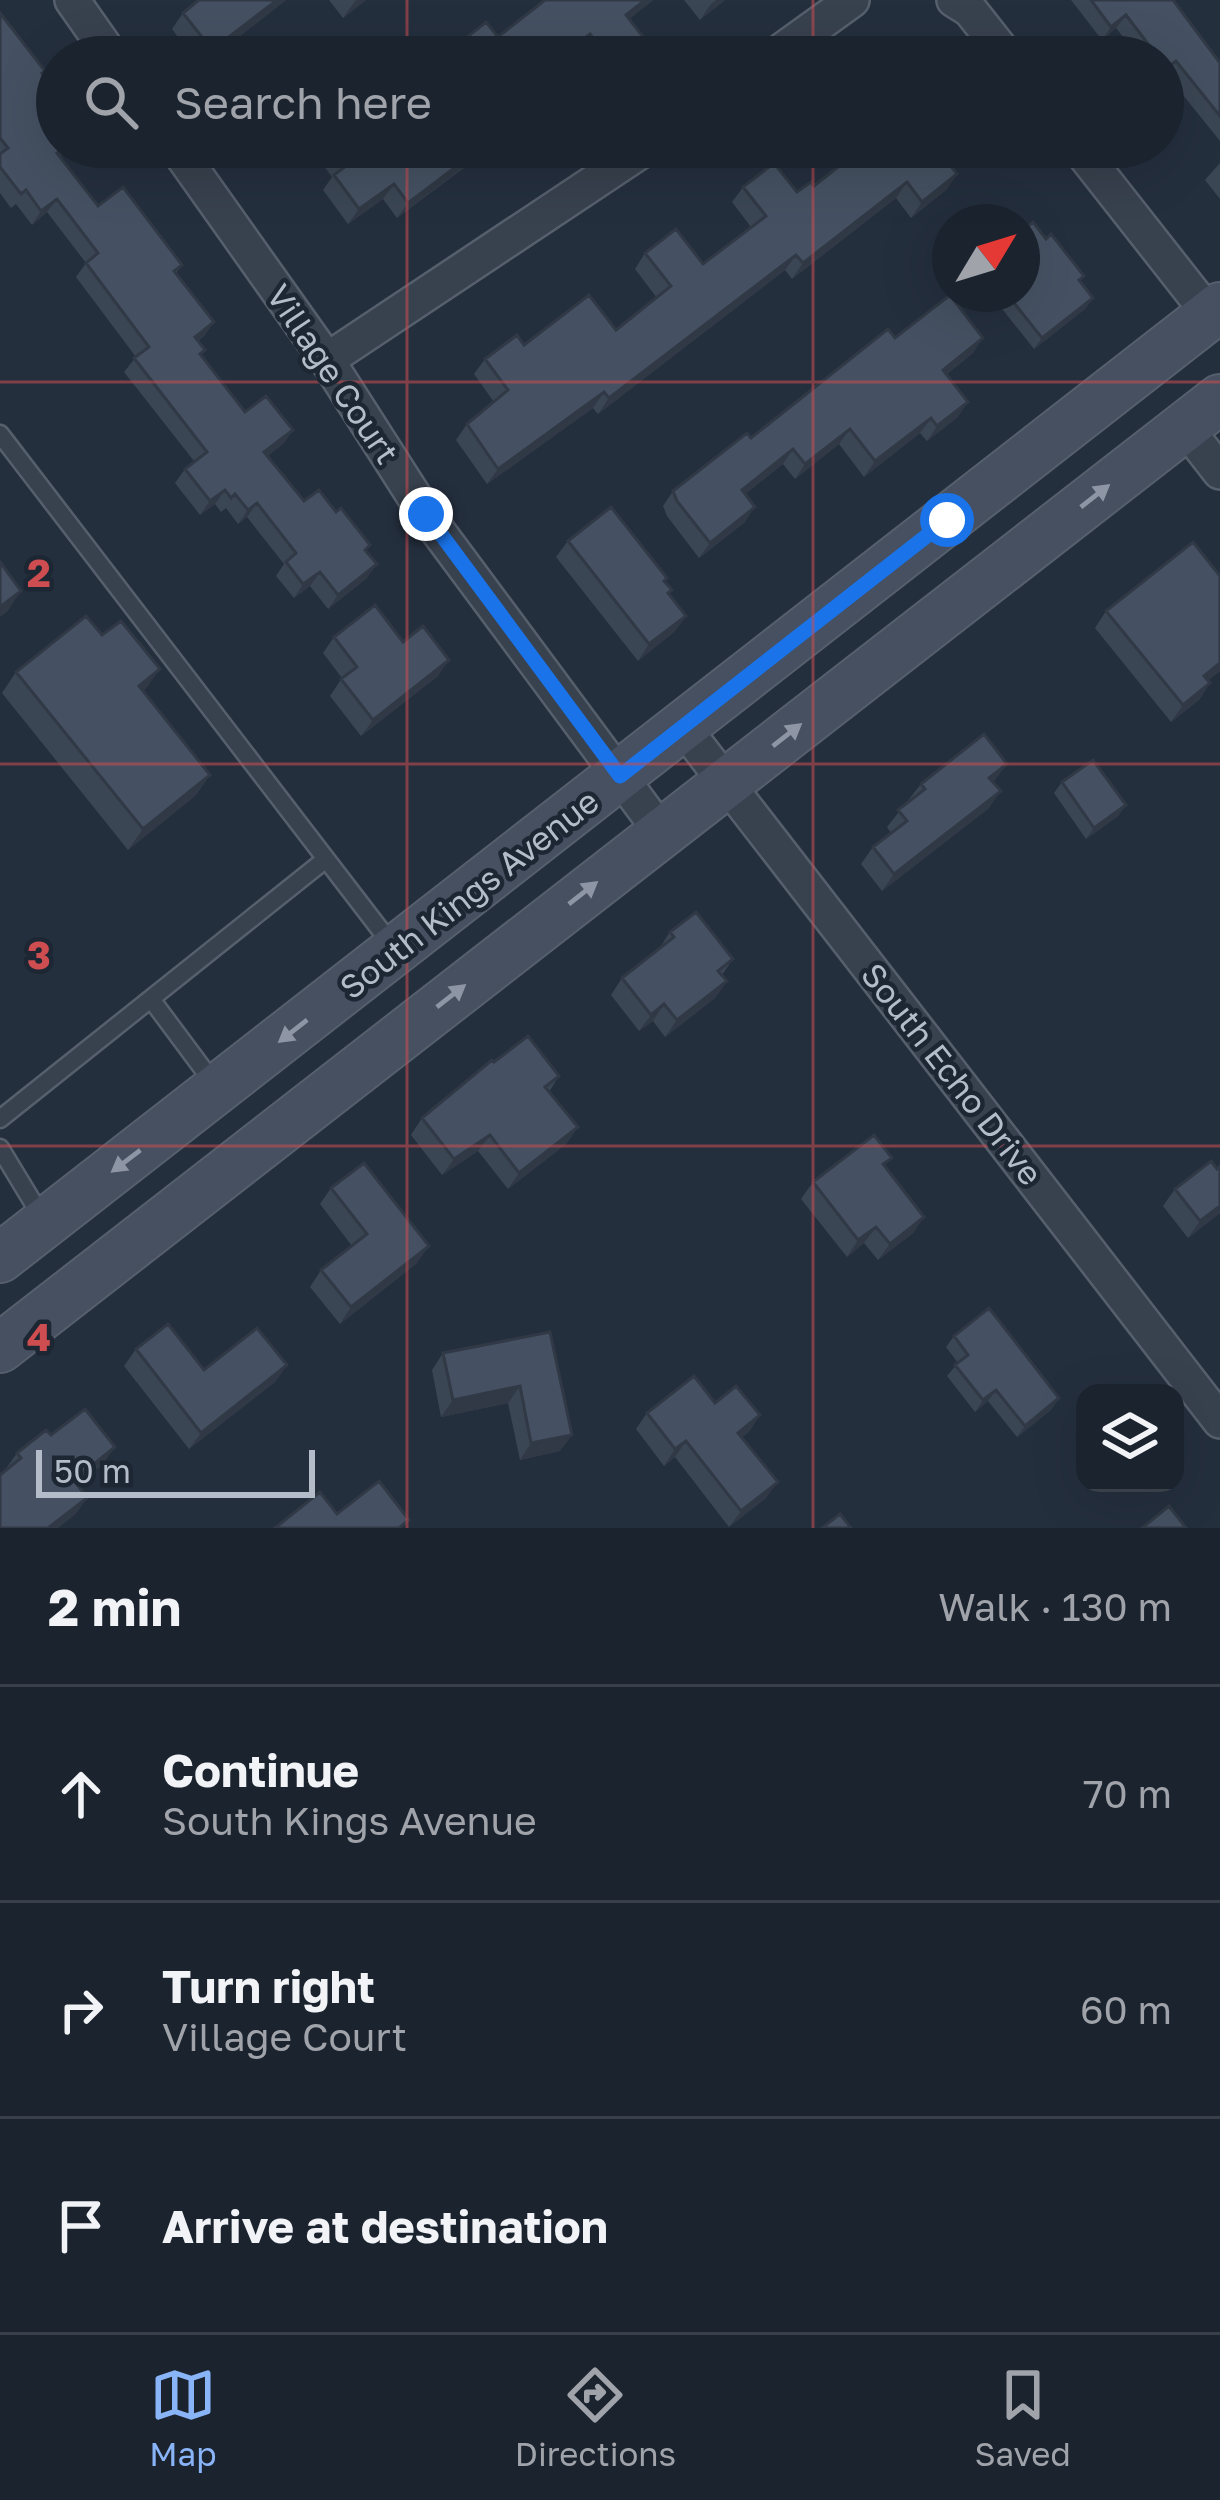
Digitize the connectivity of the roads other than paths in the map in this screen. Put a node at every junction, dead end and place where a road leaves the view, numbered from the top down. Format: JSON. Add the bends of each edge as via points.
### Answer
{"nodes":[{"id":1,"x":72,"y":0,"type":"edge"},
{"id":2,"x":852,"y":0,"type":"edge"},
{"id":3,"x":954,"y":0,"type":"edge"},
{"id":4,"x":97,"y":36,"type":"edge"},
{"id":5,"x":802,"y":36,"type":"edge"},
{"id":6,"x":990,"y":36,"type":"edge"},
{"id":7,"x":191,"y":168,"type":"edge"},
{"id":8,"x":615,"y":168,"type":"edge"},
{"id":9,"x":1096,"y":168,"type":"edge"},
{"id":10,"x":1215,"y":311,"type":"edge"},
{"id":11,"x":327,"y":360,"type":"junction"},
{"id":12,"x":1202,"y":413,"type":"edge"},
{"id":13,"x":0,"y":434,"type":"edge"},
{"id":14,"x":1220,"y":472,"type":"edge"},
{"id":15,"x":683,"y":727,"type":"junction"},
{"id":16,"x":620,"y":776,"type":"junction"},
{"id":17,"x":726,"y":783,"type":"junction"},
{"id":18,"x":662,"y":833,"type":"junction"},
{"id":19,"x":326,"y":859,"type":"junction"},
{"id":20,"x":396,"y":950,"type":"junction"},
{"id":21,"x":151,"y":999,"type":"junction"},
{"id":22,"x":219,"y":1090,"type":"junction"},
{"id":23,"x":0,"y":1120,"type":"edge"},
{"id":24,"x":260,"y":1146,"type":"junction"},
{"id":25,"x":0,"y":1148,"type":"edge"},
{"id":26,"x":45,"y":1223,"type":"junction"},
{"id":27,"x":0,"y":1258,"type":"edge"},
{"id":28,"x":0,"y":1348,"type":"edge"},
{"id":29,"x":1220,"y":1421,"type":"edge"}],
"edges":[{"from":1,"to":4,"type":"street"},
{"from":2,"to":5,"type":"street"},
{"from":3,"to":6,"type":"street"},
{"from":7,"to":11,"type":"street","name":"Village Court"},
{"from":8,"to":11,"type":"street"},
{"from":9,"to":10,"type":"street"},
{"from":10,"to":15,"type":"main road","name":"South Kings Avenue"},
{"from":11,"to":16,"type":"street","name":"Village Court","via":[[426,514]]},
{"from":12,"to":14,"type":"street"},
{"from":17,"to":12,"type":"main road","name":"South Kings Avenue","one_way":true},
{"from":13,"to":19,"type":"lane"},
{"from":15,"to":16,"type":"main road","name":"South Kings Avenue"},
{"from":15,"to":17,"type":"street","name":"South Echo Drive"},
{"from":16,"to":18,"type":"street","name":"Village Court"},
{"from":16,"to":20,"type":"main road","name":"South Kings Avenue"},
{"from":17,"to":18,"type":"main road","name":"South Kings Avenue"},
{"from":17,"to":29,"type":"street","name":"South Echo Drive"},
{"from":24,"to":18,"type":"main road","name":"South Kings Avenue","one_way":true},
{"from":19,"to":20,"type":"lane"},
{"from":19,"to":21,"type":"lane"},
{"from":20,"to":22,"type":"main road","name":"South Kings Avenue","one_way":true},
{"from":21,"to":22,"type":"lane"},
{"from":21,"to":23,"type":"lane"},
{"from":22,"to":24,"type":"main road"},
{"from":22,"to":26,"type":"main road","name":"South Kings Avenue","one_way":true},
{"from":24,"to":28,"type":"main road","name":"South Kings Avenue"},
{"from":25,"to":26,"type":"lane"},
{"from":26,"to":27,"type":"main road","name":"South Kings Avenue"}]}
